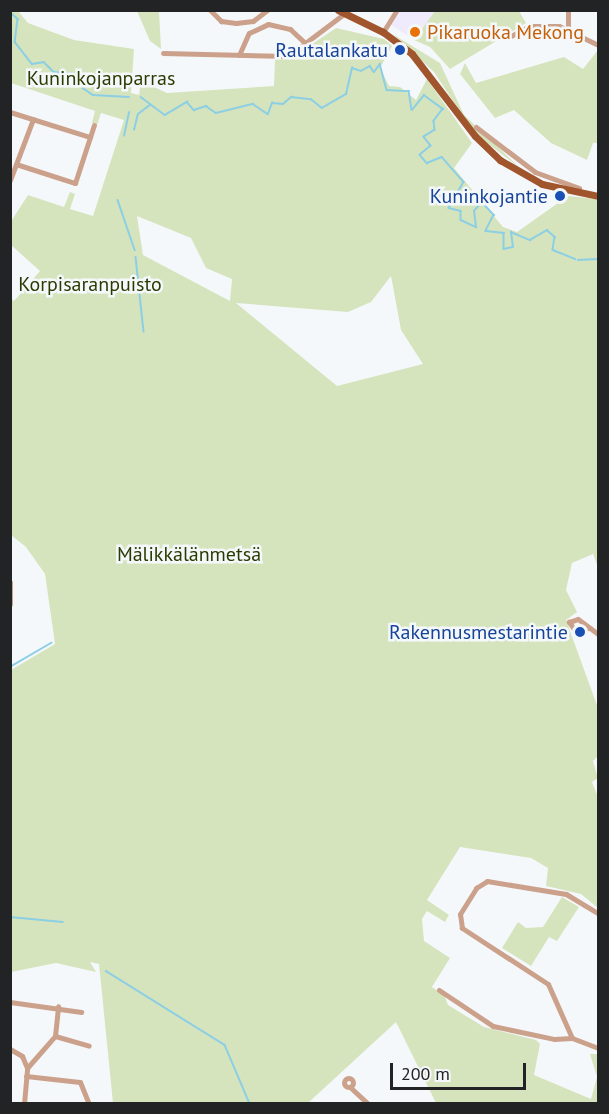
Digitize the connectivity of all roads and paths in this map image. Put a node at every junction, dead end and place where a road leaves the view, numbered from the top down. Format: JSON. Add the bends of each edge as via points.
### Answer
{"nodes":[{"id":1,"x":267,"y":10,"type":"edge"},
{"id":2,"x":397,"y":10,"type":"edge"},
{"id":3,"x":568,"y":10,"type":"edge"},
{"id":4,"x":211,"y":11,"type":"edge"},
{"id":5,"x":341,"y":12,"type":"edge"},
{"id":6,"x":256,"y":20,"type":"junction"},
{"id":7,"x":259,"y":27,"type":"junction"},
{"id":8,"x":568,"y":27,"type":"junction"},
{"id":9,"x":383,"y":32,"type":"junction"},
{"id":10,"x":507,"y":38,"type":"dead end"},
{"id":11,"x":306,"y":45,"type":"junction"},
{"id":12,"x":598,"y":45,"type":"edge"},
{"id":13,"x":163,"y":53,"type":"dead end"},
{"id":14,"x":239,"y":55,"type":"junction"},
{"id":15,"x":10,"y":112,"type":"edge"},
{"id":16,"x":33,"y":119,"type":"junction"},
{"id":17,"x":94,"y":125,"type":"dead end"},
{"id":18,"x":476,"y":127,"type":"dead end"},
{"id":19,"x":90,"y":137,"type":"junction"},
{"id":20,"x":19,"y":165,"type":"junction"},
{"id":21,"x":536,"y":178,"type":"junction"},
{"id":22,"x":10,"y":180,"type":"edge"},
{"id":23,"x":579,"y":188,"type":"dead end"},
{"id":24,"x":598,"y":196,"type":"edge"},
{"id":25,"x":10,"y":582,"type":"edge"},
{"id":26,"x":10,"y":604,"type":"edge"},
{"id":27,"x":590,"y":628,"type":"dead end"},
{"id":28,"x":598,"y":634,"type":"edge"},
{"id":29,"x":598,"y":913,"type":"edge"},
{"id":30,"x":439,"y":990,"type":"dead end"},
{"id":31,"x":10,"y":1002,"type":"edge"},
{"id":32,"x":58,"y":1006,"type":"junction"},
{"id":33,"x":81,"y":1012,"type":"dead end"},
{"id":34,"x":55,"y":1036,"type":"junction"},
{"id":35,"x":572,"y":1038,"type":"junction"},
{"id":36,"x":89,"y":1046,"type":"dead end"},
{"id":37,"x":598,"y":1048,"type":"edge"},
{"id":38,"x":10,"y":1049,"type":"edge"},
{"id":39,"x":27,"y":1068,"type":"junction"},
{"id":40,"x":356,"y":1073,"type":"dead end"},
{"id":41,"x":26,"y":1076,"type":"junction"},
{"id":42,"x":24,"y":1104,"type":"edge"},
{"id":43,"x":89,"y":1104,"type":"edge"},
{"id":44,"x":368,"y":1104,"type":"edge"}],
"edges":[{"from":1,"to":6,"type":"street"},
{"from":2,"to":9,"type":"street"},
{"from":3,"to":8,"type":"street"},
{"from":4,"to":6,"type":"street","via":[[226,22]]},
{"from":5,"to":9,"type":"main road"},
{"from":5,"to":11,"type":"street"},
{"from":6,"to":7,"type":"street"},
{"from":7,"to":11,"type":"street","via":[[282,25]]},
{"from":7,"to":14,"type":"street","via":[[247,35]]},
{"from":8,"to":10,"type":"street","via":[[530,26]]},
{"from":8,"to":12,"type":"street"},
{"from":9,"to":21,"type":"main road","via":[[420,61],[491,152]]},
{"from":11,"to":14,"type":"street","via":[[288,56]]},
{"from":13,"to":14,"type":"street"},
{"from":15,"to":16,"type":"street"},
{"from":16,"to":19,"type":"street"},
{"from":16,"to":20,"type":"street"},
{"from":17,"to":19,"type":"street"},
{"from":18,"to":21,"type":"street"},
{"from":19,"to":20,"type":"street","via":[[75,183]]},
{"from":20,"to":22,"type":"street"},
{"from":21,"to":23,"type":"street"},
{"from":21,"to":24,"type":"main road"},
{"from":25,"to":26,"type":"street"},
{"from":27,"to":28,"type":"street"},
{"from":29,"to":35,"type":"street","via":[[566,894],[487,881],[476,888],[460,914],[462,928],[548,984]]},
{"from":30,"to":35,"type":"street","via":[[493,1026],[554,1039]]},
{"from":31,"to":32,"type":"street"},
{"from":32,"to":33,"type":"street"},
{"from":32,"to":34,"type":"street"},
{"from":34,"to":36,"type":"street"},
{"from":34,"to":39,"type":"street"},
{"from":35,"to":37,"type":"street"},
{"from":38,"to":39,"type":"street","via":[[22,1056]]},
{"from":39,"to":41,"type":"street"},
{"from":40,"to":44,"type":"street","via":[[345,1084]]},
{"from":41,"to":42,"type":"street"},
{"from":41,"to":43,"type":"street","via":[[80,1082]]}]}
